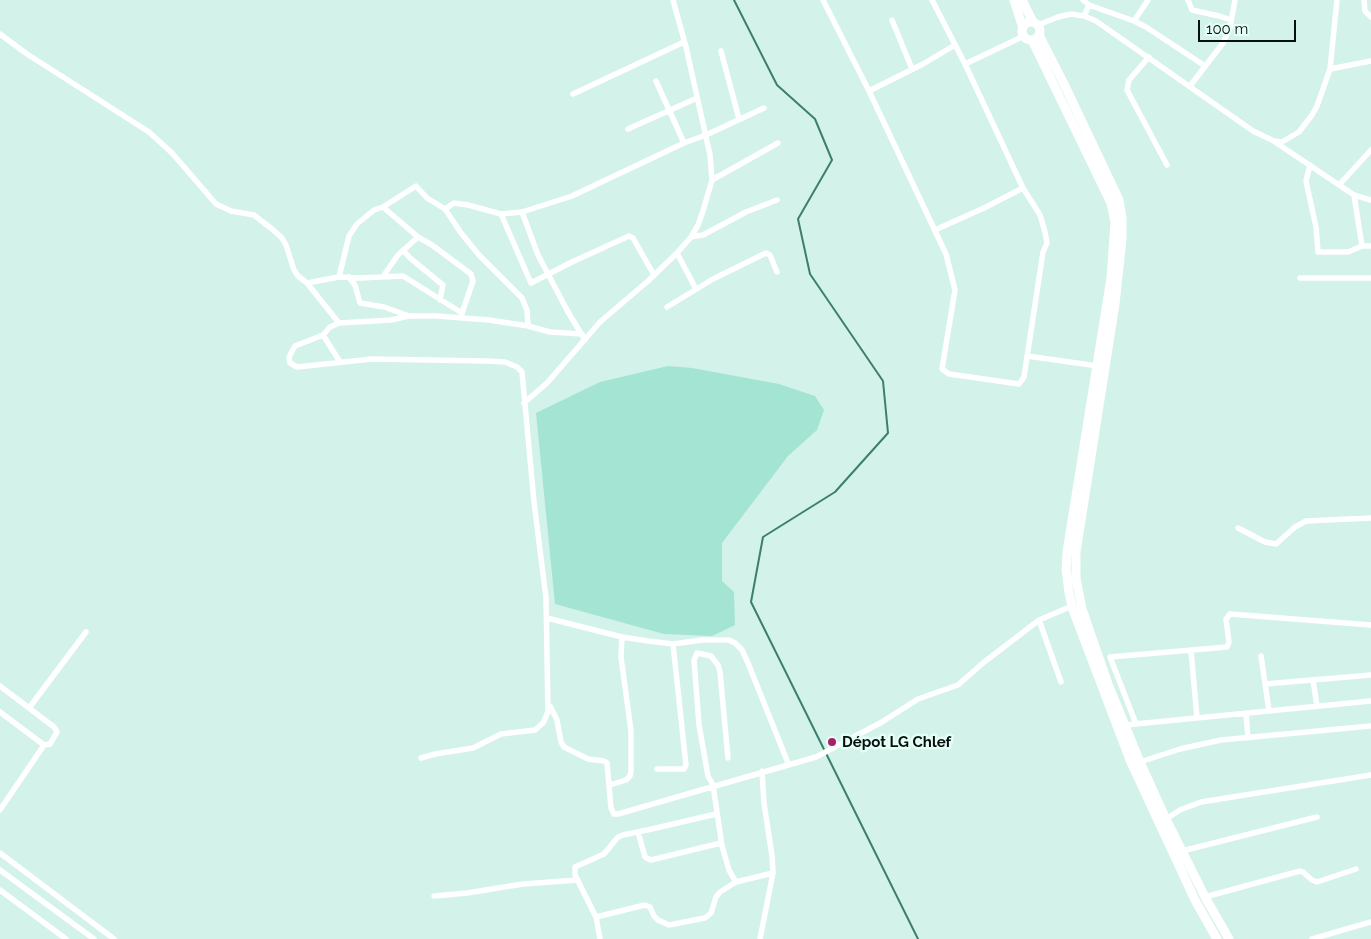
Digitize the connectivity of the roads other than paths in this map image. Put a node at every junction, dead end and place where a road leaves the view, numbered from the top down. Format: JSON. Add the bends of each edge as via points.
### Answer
{"nodes":[{"id":1,"x":673,"y":0,"type":"edge"},
{"id":2,"x":823,"y":0,"type":"edge"},
{"id":3,"x":932,"y":0,"type":"edge"},
{"id":4,"x":1014,"y":0,"type":"edge"},
{"id":5,"x":1022,"y":0,"type":"edge"},
{"id":6,"x":1083,"y":0,"type":"edge"},
{"id":7,"x":1148,"y":0,"type":"edge"},
{"id":8,"x":1188,"y":0,"type":"edge"},
{"id":9,"x":1235,"y":0,"type":"edge"},
{"id":10,"x":1337,"y":0,"type":"edge"},
{"id":11,"x":1364,"y":0,"type":"edge"},
{"id":12,"x":1089,"y":5,"type":"junction"},
{"id":13,"x":1084,"y":16,"type":"junction"},
{"id":14,"x":1371,"y":17,"type":"edge"},
{"id":15,"x":892,"y":20,"type":"dead end"},
{"id":16,"x":1231,"y":20,"type":"junction"},
{"id":17,"x":1134,"y":21,"type":"junction"},
{"id":18,"x":1036,"y":24,"type":"junction"},
{"id":19,"x":0,"y":34,"type":"edge"},
{"id":20,"x":1030,"y":35,"type":"junction"},
{"id":21,"x":684,"y":42,"type":"junction"},
{"id":22,"x":955,"y":45,"type":"junction"},
{"id":23,"x":721,"y":51,"type":"dead end"},
{"id":24,"x":1148,"y":57,"type":"junction"},
{"id":25,"x":1371,"y":61,"type":"edge"},
{"id":26,"x":965,"y":64,"type":"junction"},
{"id":27,"x":1205,"y":66,"type":"junction"},
{"id":28,"x":912,"y":69,"type":"junction"},
{"id":29,"x":1330,"y":69,"type":"junction"},
{"id":30,"x":656,"y":81,"type":"dead end"},
{"id":31,"x":1190,"y":86,"type":"junction"},
{"id":32,"x":869,"y":91,"type":"junction"},
{"id":33,"x":573,"y":94,"type":"dead end"},
{"id":34,"x":697,"y":98,"type":"junction"},
{"id":35,"x":764,"y":108,"type":"dead end"},
{"id":36,"x":670,"y":110,"type":"junction"},
{"id":37,"x":739,"y":119,"type":"junction"},
{"id":38,"x":628,"y":129,"type":"dead end"},
{"id":39,"x":706,"y":135,"type":"junction"},
{"id":40,"x":1274,"y":141,"type":"junction"},
{"id":41,"x":684,"y":143,"type":"junction"},
{"id":42,"x":778,"y":144,"type":"dead end"},
{"id":43,"x":1371,"y":150,"type":"edge"},
{"id":44,"x":1167,"y":165,"type":"dead end"},
{"id":45,"x":1310,"y":165,"type":"junction"},
{"id":46,"x":712,"y":180,"type":"junction"},
{"id":47,"x":1339,"y":185,"type":"junction"},
{"id":48,"x":1023,"y":188,"type":"junction"},
{"id":49,"x":1354,"y":195,"type":"junction"},
{"id":50,"x":777,"y":200,"type":"dead end"},
{"id":51,"x":1371,"y":200,"type":"edge"},
{"id":52,"x":383,"y":207,"type":"junction"},
{"id":53,"x":445,"y":209,"type":"junction"},
{"id":54,"x":522,"y":212,"type":"junction"},
{"id":55,"x":501,"y":214,"type":"junction"},
{"id":56,"x":935,"y":230,"type":"junction"},
{"id":57,"x":418,"y":237,"type":"junction"},
{"id":58,"x":691,"y":237,"type":"junction"},
{"id":59,"x":1362,"y":246,"type":"junction"},
{"id":60,"x":1371,"y":246,"type":"edge"},
{"id":61,"x":403,"y":250,"type":"junction"},
{"id":62,"x":676,"y":253,"type":"junction"},
{"id":63,"x":776,"y":272,"type":"dead end"},
{"id":64,"x":548,"y":274,"type":"junction"},
{"id":65,"x":384,"y":275,"type":"junction"},
{"id":66,"x":654,"y":275,"type":"junction"},
{"id":67,"x":339,"y":277,"type":"junction"},
{"id":68,"x":349,"y":278,"type":"junction"},
{"id":69,"x":1300,"y":278,"type":"dead end"},
{"id":70,"x":1371,"y":278,"type":"edge"},
{"id":71,"x":308,"y":283,"type":"junction"},
{"id":72,"x":696,"y":289,"type":"junction"},
{"id":73,"x":440,"y":300,"type":"junction"},
{"id":74,"x":667,"y":307,"type":"dead end"},
{"id":75,"x":461,"y":315,"type":"junction"},
{"id":76,"x":409,"y":316,"type":"junction"},
{"id":77,"x":339,"y":322,"type":"junction"},
{"id":78,"x":528,"y":326,"type":"junction"},
{"id":79,"x":323,"y":335,"type":"junction"},
{"id":80,"x":583,"y":337,"type":"junction"},
{"id":81,"x":1027,"y":356,"type":"junction"},
{"id":82,"x":340,"y":362,"type":"junction"},
{"id":83,"x":1101,"y":368,"type":"junction"},
{"id":84,"x":524,"y":403,"type":"junction"},
{"id":85,"x":1371,"y":518,"type":"edge"},
{"id":86,"x":1238,"y":528,"type":"dead end"},
{"id":87,"x":1071,"y":552,"type":"junction"},
{"id":88,"x":1079,"y":592,"type":"junction"},
{"id":89,"x":1069,"y":593,"type":"junction"},
{"id":90,"x":1076,"y":608,"type":"junction"},
{"id":91,"x":547,"y":618,"type":"junction"},
{"id":92,"x":1040,"y":620,"type":"junction"},
{"id":93,"x":1371,"y":626,"type":"edge"},
{"id":94,"x":86,"y":632,"type":"dead end"},
{"id":95,"x":622,"y":637,"type":"junction"},
{"id":96,"x":673,"y":644,"type":"junction"},
{"id":97,"x":1191,"y":650,"type":"junction"},
{"id":98,"x":1261,"y":656,"type":"dead end"},
{"id":99,"x":1371,"y":675,"type":"edge"},
{"id":100,"x":1313,"y":680,"type":"junction"},
{"id":101,"x":1061,"y":682,"type":"dead end"},
{"id":102,"x":1265,"y":684,"type":"junction"},
{"id":103,"x":0,"y":686,"type":"edge"},
{"id":104,"x":1371,"y":701,"type":"edge"},
{"id":105,"x":549,"y":705,"type":"junction"},
{"id":106,"x":1317,"y":706,"type":"junction"},
{"id":107,"x":29,"y":708,"type":"junction"},
{"id":108,"x":1269,"y":711,"type":"junction"},
{"id":109,"x":0,"y":712,"type":"edge"},
{"id":110,"x":1246,"y":713,"type":"junction"},
{"id":111,"x":1197,"y":718,"type":"junction"},
{"id":112,"x":1136,"y":724,"type":"junction"},
{"id":113,"x":1125,"y":726,"type":"junction"},
{"id":114,"x":1371,"y":726,"type":"edge"},
{"id":115,"x":1248,"y":738,"type":"junction"},
{"id":116,"x":44,"y":745,"type":"junction"},
{"id":117,"x":421,"y":758,"type":"dead end"},
{"id":118,"x":728,"y":758,"type":"dead end"},
{"id":119,"x":788,"y":763,"type":"junction"},
{"id":120,"x":1137,"y":764,"type":"junction"},
{"id":121,"x":657,"y":769,"type":"dead end"},
{"id":122,"x":762,"y":771,"type":"junction"},
{"id":123,"x":1371,"y":775,"type":"edge"},
{"id":124,"x":610,"y":785,"type":"junction"},
{"id":125,"x":713,"y":785,"type":"junction"},
{"id":126,"x":0,"y":810,"type":"edge"},
{"id":127,"x":716,"y":814,"type":"junction"},
{"id":128,"x":1317,"y":817,"type":"dead end"},
{"id":129,"x":1166,"y":819,"type":"junction"},
{"id":130,"x":638,"y":832,"type":"junction"},
{"id":131,"x":721,"y":843,"type":"junction"},
{"id":132,"x":1182,"y":851,"type":"junction"},
{"id":133,"x":0,"y":854,"type":"edge"},
{"id":134,"x":0,"y":870,"type":"edge"},
{"id":135,"x":1356,"y":870,"type":"dead end"},
{"id":136,"x":773,"y":873,"type":"junction"},
{"id":137,"x":578,"y":880,"type":"junction"},
{"id":138,"x":736,"y":882,"type":"junction"},
{"id":139,"x":0,"y":890,"type":"edge"},
{"id":140,"x":434,"y":896,"type":"dead end"},
{"id":141,"x":1205,"y":896,"type":"junction"},
{"id":142,"x":1195,"y":900,"type":"junction"},
{"id":143,"x":1210,"y":906,"type":"junction"},
{"id":144,"x":1202,"y":912,"type":"junction"},
{"id":145,"x":596,"y":917,"type":"junction"},
{"id":146,"x":1371,"y":922,"type":"edge"},
{"id":147,"x":66,"y":939,"type":"edge"},
{"id":148,"x":94,"y":939,"type":"edge"},
{"id":149,"x":114,"y":939,"type":"edge"},
{"id":150,"x":600,"y":939,"type":"edge"},
{"id":151,"x":760,"y":939,"type":"edge"},
{"id":152,"x":1217,"y":939,"type":"edge"},
{"id":153,"x":1229,"y":939,"type":"edge"},
{"id":154,"x":1312,"y":939,"type":"edge"}],
"edges":[{"from":1,"to":21,"type":"street"},
{"from":2,"to":32,"type":"street"},
{"from":3,"to":22,"type":"street"},
{"from":4,"to":20,"type":"main road"},
{"from":5,"to":18,"type":"main road"},
{"from":6,"to":12,"type":"street"},
{"from":7,"to":17,"type":"street"},
{"from":8,"to":16,"type":"street","via":[[1192,10]]},
{"from":9,"to":16,"type":"street"},
{"from":10,"to":29,"type":"street"},
{"from":11,"to":14,"type":"street","via":[[1365,11]]},
{"from":12,"to":13,"type":"street"},
{"from":12,"to":17,"type":"street"},
{"from":13,"to":18,"type":"street","via":[[1058,16]]},
{"from":13,"to":24,"type":"street"},
{"from":15,"to":28,"type":"street"},
{"from":16,"to":27,"type":"street","via":[[1223,43]]},
{"from":17,"to":27,"type":"street"},
{"from":18,"to":20,"type":"main road","via":[[1040,32]]},
{"from":18,"to":20,"type":"main road","via":[[1027,23]]},
{"from":19,"to":71,"type":"street","via":[[150,132],[216,204],[231,211],[254,215],[272,229],[286,245],[298,276]]},
{"from":20,"to":26,"type":"street"},
{"from":20,"to":83,"type":"main road","via":[[1065,86],[1121,208],[1122,239],[1115,304]]},
{"from":21,"to":33,"type":"street"},
{"from":21,"to":34,"type":"street"},
{"from":22,"to":26,"type":"street"},
{"from":22,"to":28,"type":"street"},
{"from":23,"to":37,"type":"street"},
{"from":24,"to":31,"type":"street"},
{"from":24,"to":44,"type":"street","via":[[1129,80],[1127,90]]},
{"from":25,"to":29,"type":"street"},
{"from":26,"to":48,"type":"street"},
{"from":27,"to":31,"type":"street"},
{"from":28,"to":32,"type":"street"},
{"from":29,"to":40,"type":"street","via":[[1312,115],[1299,132],[1282,142]]},
{"from":30,"to":36,"type":"street"},
{"from":31,"to":40,"type":"street","via":[[1253,131]]},
{"from":32,"to":56,"type":"street"},
{"from":34,"to":36,"type":"street"},
{"from":34,"to":39,"type":"street"},
{"from":35,"to":37,"type":"street"},
{"from":36,"to":38,"type":"street"},
{"from":36,"to":41,"type":"street"},
{"from":37,"to":39,"type":"street"},
{"from":39,"to":41,"type":"street"},
{"from":39,"to":46,"type":"street"},
{"from":40,"to":45,"type":"street"},
{"from":41,"to":54,"type":"street","via":[[572,196]]},
{"from":42,"to":46,"type":"street"},
{"from":43,"to":47,"type":"street"},
{"from":45,"to":47,"type":"street"},
{"from":45,"to":59,"type":"street","via":[[1306,181],[1318,252],[1348,252]]},
{"from":46,"to":58,"type":"street"},
{"from":47,"to":49,"type":"street"},
{"from":48,"to":56,"type":"street"},
{"from":48,"to":81,"type":"street","via":[[1040,215],[1047,243]]},
{"from":49,"to":51,"type":"street"},
{"from":49,"to":59,"type":"street"},
{"from":50,"to":58,"type":"street","via":[[703,235]]},
{"from":52,"to":53,"type":"street","via":[[416,186],[427,198]]},
{"from":52,"to":57,"type":"street"},
{"from":52,"to":67,"type":"street","via":[[357,224],[348,236]]},
{"from":53,"to":55,"type":"street","via":[[451,204],[458,204]]},
{"from":53,"to":78,"type":"street","via":[[479,255],[522,298]]},
{"from":54,"to":55,"type":"street"},
{"from":54,"to":64,"type":"street"},
{"from":55,"to":64,"type":"street","via":[[529,282]]},
{"from":56,"to":81,"type":"street","via":[[946,254],[955,290],[942,369],[949,374],[1019,384],[1024,377]]},
{"from":57,"to":61,"type":"street"},
{"from":57,"to":75,"type":"street","via":[[472,276],[472,287]]},
{"from":58,"to":62,"type":"street"},
{"from":59,"to":60,"type":"street"},
{"from":61,"to":65,"type":"street"},
{"from":61,"to":73,"type":"street","via":[[443,285]]},
{"from":62,"to":66,"type":"street"},
{"from":62,"to":72,"type":"street"},
{"from":63,"to":72,"type":"street","via":[[770,255],[766,253]]},
{"from":64,"to":66,"type":"street","via":[[629,236]]},
{"from":64,"to":80,"type":"street"},
{"from":65,"to":68,"type":"street"},
{"from":65,"to":73,"type":"street","via":[[403,276]]},
{"from":66,"to":80,"type":"street"},
{"from":67,"to":68,"type":"street"},
{"from":67,"to":71,"type":"street"},
{"from":68,"to":76,"type":"street","via":[[355,285],[360,303]]},
{"from":69,"to":70,"type":"street"},
{"from":71,"to":77,"type":"street"},
{"from":72,"to":74,"type":"street"},
{"from":73,"to":75,"type":"street"},
{"from":75,"to":76,"type":"street"},
{"from":75,"to":78,"type":"street"},
{"from":76,"to":77,"type":"street"},
{"from":77,"to":79,"type":"street"},
{"from":78,"to":80,"type":"street"},
{"from":79,"to":82,"type":"street"},
{"from":79,"to":82,"type":"street","via":[[296,346],[290,362],[297,367]]},
{"from":80,"to":84,"type":"street","via":[[546,383]]},
{"from":81,"to":83,"type":"street"},
{"from":82,"to":84,"type":"street","via":[[378,359],[505,362],[522,372]]},
{"from":83,"to":87,"type":"main road"},
{"from":84,"to":91,"type":"street"},
{"from":85,"to":86,"type":"street","via":[[1306,521],[1276,544]]},
{"from":87,"to":88,"type":"main road"},
{"from":87,"to":89,"type":"main road","via":[[1066,569]]},
{"from":88,"to":89,"type":"main road"},
{"from":88,"to":90,"type":"main road"},
{"from":89,"to":90,"type":"main road"},
{"from":90,"to":92,"type":"street"},
{"from":90,"to":113,"type":"main road"},
{"from":90,"to":120,"type":"main road"},
{"from":91,"to":95,"type":"street"},
{"from":91,"to":105,"type":"street"},
{"from":92,"to":101,"type":"street"},
{"from":92,"to":119,"type":"street","via":[[958,685],[918,699],[816,757]]},
{"from":93,"to":97,"type":"street","via":[[1230,614],[1226,619],[1227,647]]},
{"from":94,"to":107,"type":"street"},
{"from":95,"to":96,"type":"street"},
{"from":95,"to":124,"type":"street","via":[[621,657],[631,731],[631,770],[626,780]]},
{"from":96,"to":119,"type":"street","via":[[729,640],[742,650]]},
{"from":96,"to":121,"type":"street","via":[[686,765],[684,768]]},
{"from":97,"to":111,"type":"street"},
{"from":97,"to":112,"type":"street","via":[[1110,657]]},
{"from":98,"to":102,"type":"street"},
{"from":99,"to":100,"type":"street"},
{"from":100,"to":102,"type":"street"},
{"from":100,"to":106,"type":"street"},
{"from":102,"to":108,"type":"street"},
{"from":103,"to":107,"type":"street"},
{"from":104,"to":106,"type":"street"},
{"from":105,"to":117,"type":"street","via":[[546,719],[535,730],[501,734],[473,748]]},
{"from":105,"to":124,"type":"street","via":[[564,747],[588,759],[606,762]]},
{"from":106,"to":108,"type":"street"},
{"from":107,"to":116,"type":"street","via":[[56,729],[50,744]]},
{"from":108,"to":110,"type":"street"},
{"from":109,"to":116,"type":"street"},
{"from":110,"to":111,"type":"street"},
{"from":110,"to":115,"type":"street"},
{"from":111,"to":112,"type":"street"},
{"from":112,"to":113,"type":"street"},
{"from":113,"to":120,"type":"main road"},
{"from":114,"to":115,"type":"street"},
{"from":115,"to":120,"type":"street","via":[[1200,744]]},
{"from":116,"to":126,"type":"street"},
{"from":118,"to":125,"type":"street","via":[[718,665],[711,656],[697,654],[694,660],[699,724],[708,776]]},
{"from":119,"to":122,"type":"street"},
{"from":120,"to":129,"type":"main road"},
{"from":120,"to":142,"type":"main road"},
{"from":122,"to":125,"type":"street"},
{"from":122,"to":136,"type":"street"},
{"from":123,"to":129,"type":"street","via":[[1201,802]]},
{"from":124,"to":125,"type":"street","via":[[611,808],[616,814]]},
{"from":125,"to":127,"type":"street"},
{"from":127,"to":130,"type":"street"},
{"from":127,"to":131,"type":"street"},
{"from":128,"to":132,"type":"street"},
{"from":129,"to":132,"type":"main road"},
{"from":130,"to":131,"type":"street","via":[[645,857],[651,860]]},
{"from":130,"to":137,"type":"street","via":[[618,837],[604,854],[577,865],[574,872]]},
{"from":131,"to":138,"type":"street"},
{"from":132,"to":141,"type":"main road"},
{"from":133,"to":149,"type":"street"},
{"from":134,"to":148,"type":"street"},
{"from":135,"to":141,"type":"street","via":[[1317,882],[1300,871]]},
{"from":136,"to":138,"type":"street"},
{"from":136,"to":151,"type":"street"},
{"from":137,"to":140,"type":"street"},
{"from":137,"to":145,"type":"street"},
{"from":138,"to":145,"type":"street","via":[[718,894],[705,918],[669,925],[658,920],[645,905]]},
{"from":139,"to":147,"type":"street"},
{"from":141,"to":142,"type":"main road"},
{"from":141,"to":143,"type":"main road"},
{"from":142,"to":144,"type":"main road"},
{"from":143,"to":144,"type":"main road"},
{"from":143,"to":153,"type":"main road"},
{"from":144,"to":152,"type":"main road"},
{"from":145,"to":150,"type":"street"},
{"from":146,"to":154,"type":"street"}]}
